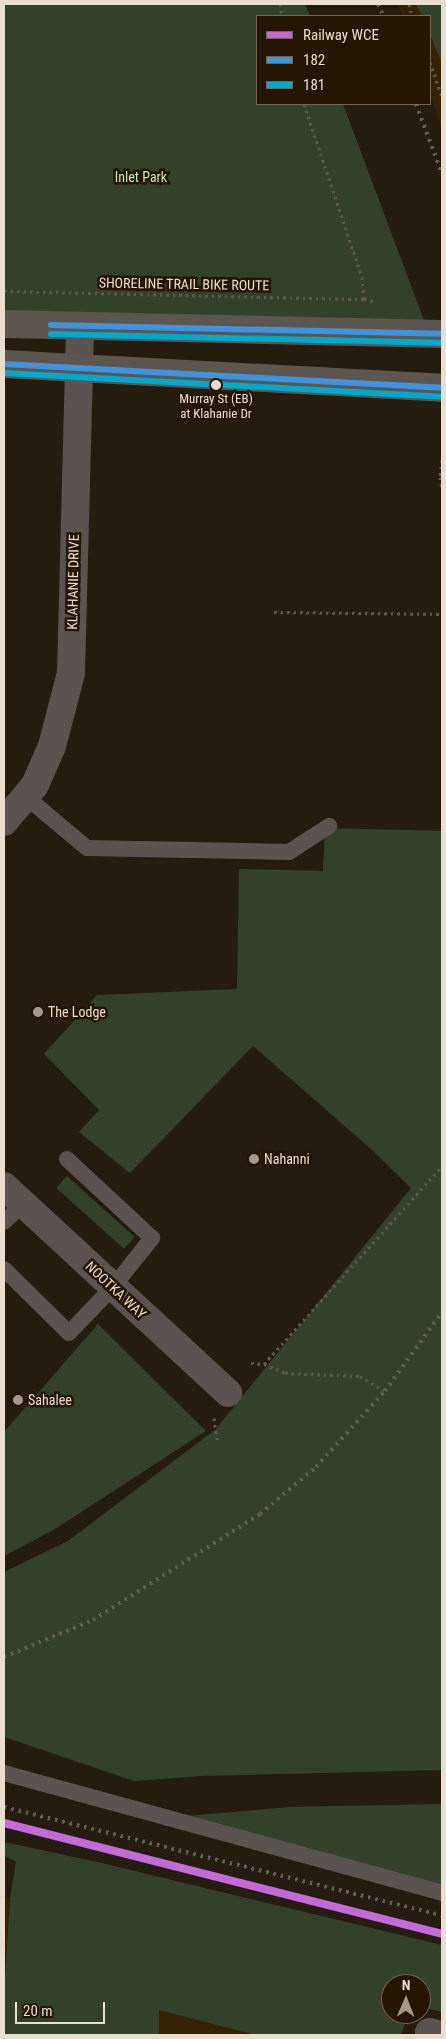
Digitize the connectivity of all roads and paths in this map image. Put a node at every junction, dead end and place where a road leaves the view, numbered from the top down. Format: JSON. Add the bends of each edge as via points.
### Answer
{"nodes":[{"id":1,"x":431,"y":65,"type":"edge"},
{"id":2,"x":442,"y":96,"type":"edge"},
{"id":3,"x":304,"y":105,"type":"edge"},
{"id":4,"x":4,"y":290,"type":"edge"},
{"id":5,"x":4,"y":324,"type":"edge"},
{"id":6,"x":80,"y":326,"type":"junction"},
{"id":7,"x":442,"y":334,"type":"edge"},
{"id":8,"x":4,"y":364,"type":"edge"},
{"id":9,"x":78,"y":369,"type":"junction"},
{"id":10,"x":442,"y":388,"type":"edge"},
{"id":11,"x":442,"y":460,"type":"edge"},
{"id":12,"x":442,"y":490,"type":"edge"},
{"id":13,"x":274,"y":612,"type":"dead end"},
{"id":14,"x":442,"y":614,"type":"edge"},
{"id":15,"x":25,"y":796,"type":"junction"},
{"id":16,"x":4,"y":822,"type":"edge"},
{"id":17,"x":330,"y":826,"type":"dead end"},
{"id":18,"x":67,"y":1159,"type":"dead end"},
{"id":19,"x":442,"y":1166,"type":"edge"},
{"id":20,"x":10,"y":1204,"type":"edge"},
{"id":21,"x":4,"y":1269,"type":"edge"},
{"id":22,"x":113,"y":1287,"type":"junction"},
{"id":23,"x":251,"y":1363,"type":"dead end"},
{"id":24,"x":264,"y":1364,"type":"junction"},
{"id":25,"x":386,"y":1391,"type":"dead end"},
{"id":26,"x":221,"y":1404,"type":"joint"},
{"id":27,"x":217,"y":1440,"type":"dead end"},
{"id":28,"x":4,"y":1772,"type":"edge"},
{"id":29,"x":442,"y":1893,"type":"edge"}],
"edges":[{"from":1,"to":2,"type":"path"},
{"from":3,"to":4,"type":"path","name":"SHORELINE TRAIL BIKE ROUTE","via":[[362,277],[364,299]]},
{"from":5,"to":6,"type":"main road"},
{"from":6,"to":7,"type":"main road"},
{"from":6,"to":9,"type":"street","name":"KLAHANIE DRIVE"},
{"from":8,"to":9,"type":"main road"},
{"from":9,"to":10,"type":"main road"},
{"from":9,"to":15,"type":"street","name":"KLAHANIE DRIVE","via":[[71,673],[52,746],[35,786]]},
{"from":11,"to":12,"type":"path"},
{"from":13,"to":14,"type":"path"},
{"from":15,"to":16,"type":"street","name":"KLAHANIE DRIVE"},
{"from":15,"to":17,"type":"lane","via":[[87,848],[288,852]]},
{"from":18,"to":22,"type":"lane","via":[[152,1238]]},
{"from":19,"to":24,"type":"path"},
{"from":20,"to":22,"type":"street","name":"NOOTKA WAY"},
{"from":21,"to":22,"type":"lane","via":[[69,1333]]},
{"from":22,"to":26,"type":"street","name":"NOOTKA WAY"},
{"from":23,"to":24,"type":"path"},
{"from":24,"to":25,"type":"path","via":[[285,1373],[360,1376]]},
{"from":26,"to":27,"type":"path"},
{"from":28,"to":29,"type":"lane"}]}
